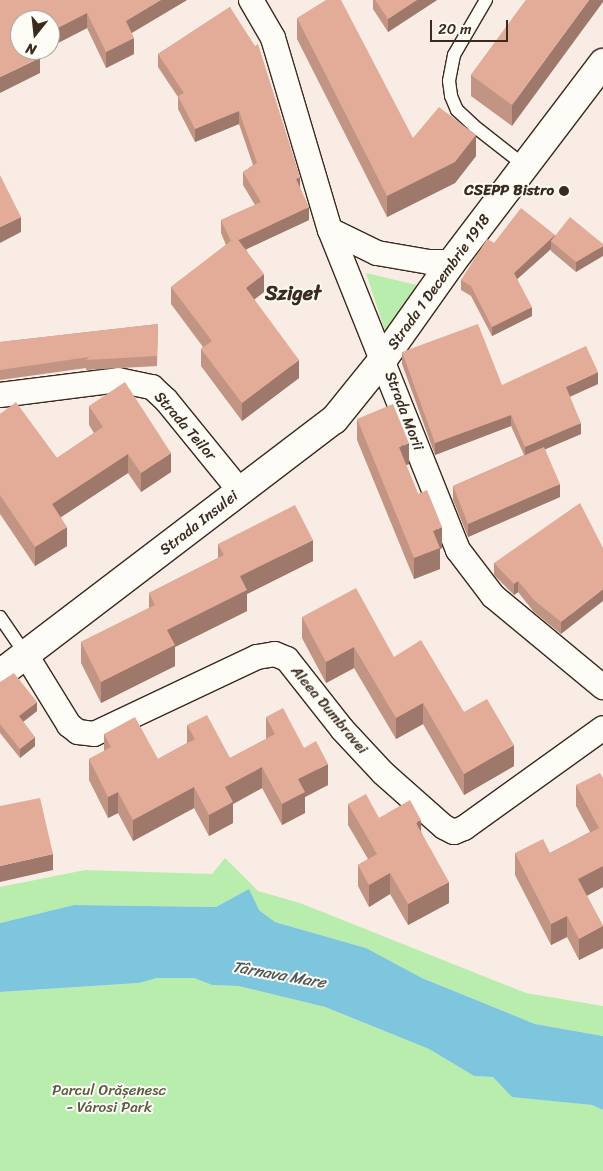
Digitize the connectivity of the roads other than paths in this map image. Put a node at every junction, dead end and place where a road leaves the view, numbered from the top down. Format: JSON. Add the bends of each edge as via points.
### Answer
{"nodes":[{"id":1,"x":486,"y":0,"type":"edge"},
{"id":2,"x":257,"y":2,"type":"edge"},
{"id":3,"x":603,"y":63,"type":"edge"},
{"id":4,"x":525,"y":166,"type":"junction"},
{"id":5,"x":330,"y":230,"type":"junction"},
{"id":6,"x":452,"y":262,"type":"junction"},
{"id":7,"x":384,"y":358,"type":"junction"},
{"id":8,"x":2,"y":396,"type":"edge"},
{"id":9,"x":240,"y":491,"type":"junction"},
{"id":10,"x":0,"y":617,"type":"edge"},
{"id":11,"x":26,"y":655,"type":"junction"},
{"id":12,"x":0,"y":674,"type":"edge"},
{"id":13,"x":603,"y":687,"type":"edge"},
{"id":14,"x":603,"y":728,"type":"edge"}],
"edges":[{"from":1,"to":4,"type":"lane","via":[[454,56],[449,81],[451,96],[457,110]]},
{"from":2,"to":5,"type":"street","name":"Strada Morii","via":[[273,38]]},
{"from":3,"to":4,"type":"main road","name":"Strada 1 Decembrie 1918"},
{"from":4,"to":6,"type":"main road","name":"Strada 1 Decembrie 1918"},
{"from":5,"to":6,"type":"street","via":[[377,253],[428,262]]},
{"from":5,"to":7,"type":"street","name":"Strada Morii"},
{"from":6,"to":7,"type":"main road","name":"Strada 1 Decembrie 1918"},
{"from":7,"to":9,"type":"main road","name":"Strada Insulei","via":[[334,420]]},
{"from":7,"to":13,"type":"street","name":"Strada Morii","via":[[458,550],[493,596]]},
{"from":8,"to":9,"type":"street","name":"Strada Teilor","via":[[118,380],[152,387]]},
{"from":9,"to":11,"type":"main road","name":"Strada Insulei"},
{"from":10,"to":11,"type":"lane"},
{"from":11,"to":12,"type":"main road","name":"Strada Insulei"},
{"from":11,"to":14,"type":"street","name":"Aleea Dumbravei","via":[[69,724],[78,732],[94,734],[257,657],[275,654],[288,659],[342,729],[383,773],[454,832]]}]}
